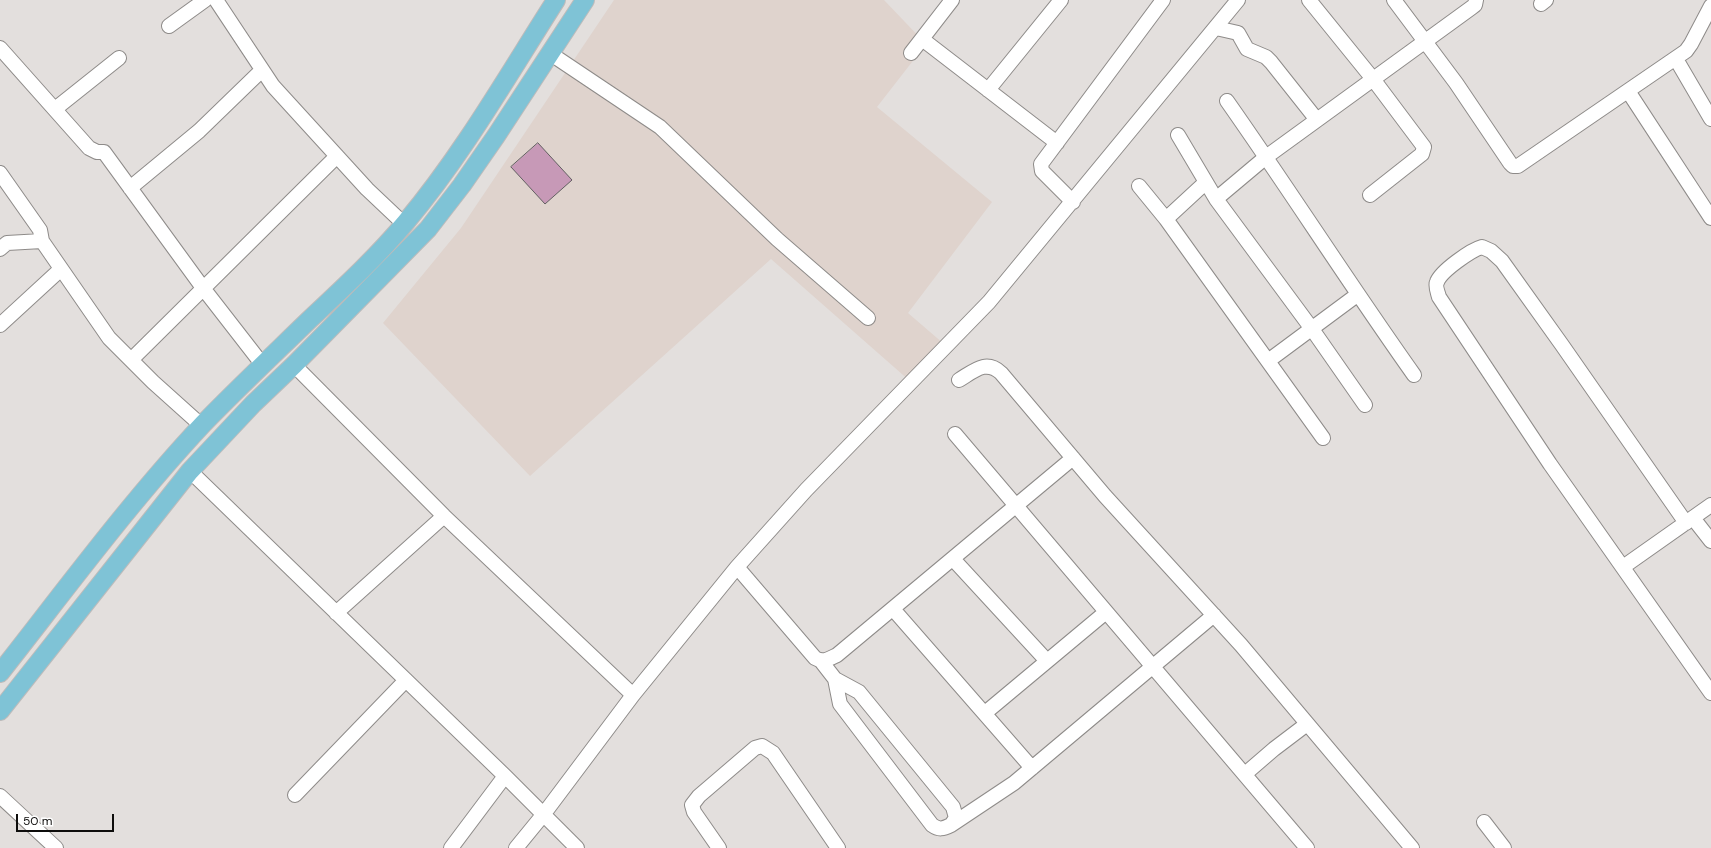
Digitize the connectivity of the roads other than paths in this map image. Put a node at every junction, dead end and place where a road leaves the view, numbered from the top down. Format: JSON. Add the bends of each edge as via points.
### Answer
{"nodes":[{"id":1,"x":205,"y":0,"type":"edge"},
{"id":2,"x":216,"y":0,"type":"edge"},
{"id":3,"x":556,"y":0,"type":"edge"},
{"id":4,"x":585,"y":0,"type":"edge"},
{"id":5,"x":952,"y":0,"type":"edge"},
{"id":6,"x":1060,"y":0,"type":"edge"},
{"id":7,"x":1163,"y":0,"type":"edge"},
{"id":8,"x":1238,"y":0,"type":"edge"},
{"id":9,"x":1309,"y":0,"type":"edge"},
{"id":10,"x":1394,"y":0,"type":"edge"},
{"id":11,"x":1476,"y":0,"type":"edge"},
{"id":12,"x":1711,"y":6,"type":"edge"},
{"id":13,"x":168,"y":26,"type":"dead end"},
{"id":14,"x":1216,"y":28,"type":"junction"},
{"id":15,"x":922,"y":39,"type":"junction"},
{"id":16,"x":1425,"y":42,"type":"junction"},
{"id":17,"x":0,"y":48,"type":"edge"},
{"id":18,"x":911,"y":53,"type":"dead end"},
{"id":19,"x":551,"y":54,"type":"junction"},
{"id":20,"x":118,"y":58,"type":"dead end"},
{"id":21,"x":1676,"y":59,"type":"junction"},
{"id":22,"x":262,"y":70,"type":"junction"},
{"id":23,"x":1373,"y":79,"type":"junction"},
{"id":24,"x":988,"y":90,"type":"junction"},
{"id":25,"x":1628,"y":91,"type":"junction"},
{"id":26,"x":1227,"y":101,"type":"dead end"},
{"id":27,"x":55,"y":109,"type":"junction"},
{"id":28,"x":1711,"y":119,"type":"edge"},
{"id":29,"x":1317,"y":120,"type":"junction"},
{"id":30,"x":1178,"y":135,"type":"dead end"},
{"id":31,"x":1057,"y":143,"type":"junction"},
{"id":32,"x":337,"y":156,"type":"junction"},
{"id":33,"x":1266,"y":157,"type":"junction"},
{"id":34,"x":0,"y":173,"type":"edge"},
{"id":35,"x":1205,"y":183,"type":"junction"},
{"id":36,"x":1139,"y":186,"type":"dead end"},
{"id":37,"x":130,"y":188,"type":"junction"},
{"id":38,"x":1370,"y":195,"type":"dead end"},
{"id":39,"x":1216,"y":199,"type":"junction"},
{"id":40,"x":1073,"y":202,"type":"junction"},
{"id":41,"x":1711,"y":218,"type":"edge"},
{"id":42,"x":1166,"y":219,"type":"junction"},
{"id":43,"x":404,"y":224,"type":"junction"},
{"id":44,"x":42,"y":241,"type":"junction"},
{"id":45,"x":0,"y":249,"type":"edge"},
{"id":46,"x":61,"y":269,"type":"junction"},
{"id":47,"x":203,"y":288,"type":"junction"},
{"id":48,"x":1357,"y":295,"type":"junction"},
{"id":49,"x":868,"y":318,"type":"dead end"},
{"id":50,"x":0,"y":325,"type":"edge"},
{"id":51,"x":1312,"y":329,"type":"junction"},
{"id":52,"x":131,"y":360,"type":"junction"},
{"id":53,"x":1268,"y":361,"type":"junction"},
{"id":54,"x":262,"y":364,"type":"junction"},
{"id":55,"x":294,"y":365,"type":"junction"},
{"id":56,"x":1414,"y":376,"type":"dead end"},
{"id":57,"x":959,"y":380,"type":"dead end"},
{"id":58,"x":1364,"y":405,"type":"dead end"},
{"id":59,"x":202,"y":426,"type":"junction"},
{"id":60,"x":955,"y":434,"type":"dead end"},
{"id":61,"x":1323,"y":438,"type":"dead end"},
{"id":62,"x":1072,"y":458,"type":"junction"},
{"id":63,"x":190,"y":471,"type":"junction"},
{"id":64,"x":1711,"y":505,"type":"edge"},
{"id":65,"x":1016,"y":506,"type":"junction"},
{"id":66,"x":444,"y":516,"type":"junction"},
{"id":67,"x":1689,"y":520,"type":"junction"},
{"id":68,"x":1711,"y":541,"type":"edge"},
{"id":69,"x":954,"y":559,"type":"junction"},
{"id":70,"x":737,"y":567,"type":"junction"},
{"id":71,"x":1623,"y":567,"type":"junction"},
{"id":72,"x":893,"y":610,"type":"junction"},
{"id":73,"x":1106,"y":612,"type":"junction"},
{"id":74,"x":336,"y":613,"type":"junction"},
{"id":75,"x":1214,"y":615,"type":"junction"},
{"id":76,"x":821,"y":661,"type":"junction"},
{"id":77,"x":1047,"y":661,"type":"junction"},
{"id":78,"x":1153,"y":666,"type":"junction"},
{"id":79,"x":0,"y":673,"type":"edge"},
{"id":80,"x":835,"y":679,"type":"junction"},
{"id":81,"x":406,"y":680,"type":"junction"},
{"id":82,"x":1711,"y":693,"type":"edge"},
{"id":83,"x":633,"y":695,"type":"junction"},
{"id":84,"x":0,"y":711,"type":"edge"},
{"id":85,"x":985,"y":714,"type":"junction"},
{"id":86,"x":1308,"y":724,"type":"junction"},
{"id":87,"x":1032,"y":768,"type":"junction"},
{"id":88,"x":1245,"y":774,"type":"junction"},
{"id":89,"x":505,"y":776,"type":"junction"},
{"id":90,"x":295,"y":795,"type":"dead end"},
{"id":91,"x":0,"y":796,"type":"edge"},
{"id":92,"x":543,"y":815,"type":"junction"},
{"id":93,"x":1484,"y":822,"type":"dead end"},
{"id":94,"x":951,"y":825,"type":"junction"},
{"id":95,"x":56,"y":848,"type":"edge"},
{"id":96,"x":451,"y":848,"type":"edge"},
{"id":97,"x":516,"y":848,"type":"edge"},
{"id":98,"x":577,"y":848,"type":"edge"},
{"id":99,"x":719,"y":848,"type":"edge"},
{"id":100,"x":838,"y":848,"type":"edge"},
{"id":101,"x":1307,"y":848,"type":"edge"},
{"id":102,"x":1412,"y":848,"type":"edge"},
{"id":103,"x":1504,"y":848,"type":"edge"}],
"edges":[{"from":1,"to":13,"type":"street"},
{"from":2,"to":22,"type":"street"},
{"from":3,"to":43,"type":"main road","via":[[469,138],[440,180]]},
{"from":4,"to":19,"type":"main road"},
{"from":5,"to":15,"type":"street"},
{"from":6,"to":24,"type":"street"},
{"from":7,"to":31,"type":"street"},
{"from":8,"to":14,"type":"street"},
{"from":9,"to":23,"type":"street"},
{"from":10,"to":16,"type":"street"},
{"from":11,"to":16,"type":"street","via":[[1475,5]]},
{"from":12,"to":21,"type":"street","via":[[1691,44]]},
{"from":14,"to":29,"type":"street","via":[[1238,33],[1247,49],[1271,62]]},
{"from":14,"to":40,"type":"street"},
{"from":15,"to":18,"type":"street"},
{"from":15,"to":24,"type":"street"},
{"from":16,"to":23,"type":"street"},
{"from":16,"to":25,"type":"street","via":[[1514,166],[1522,164]]},
{"from":17,"to":27,"type":"street"},
{"from":19,"to":49,"type":"street","via":[[660,127],[777,239]]},
{"from":19,"to":55,"type":"main road","via":[[479,160],[428,229]]},
{"from":20,"to":27,"type":"street"},
{"from":21,"to":25,"type":"street"},
{"from":21,"to":28,"type":"street"},
{"from":22,"to":32,"type":"street","via":[[273,86]]},
{"from":22,"to":37,"type":"street","via":[[199,131]]},
{"from":23,"to":29,"type":"street"},
{"from":23,"to":38,"type":"street","via":[[1424,150]]},
{"from":24,"to":31,"type":"street"},
{"from":25,"to":41,"type":"street"},
{"from":26,"to":33,"type":"street"},
{"from":27,"to":37,"type":"street","via":[[89,148],[104,152]]},
{"from":29,"to":33,"type":"street"},
{"from":30,"to":35,"type":"street"},
{"from":31,"to":40,"type":"street","via":[[1043,160],[1041,167]]},
{"from":32,"to":43,"type":"street"},
{"from":32,"to":47,"type":"street"},
{"from":33,"to":39,"type":"street"},
{"from":33,"to":48,"type":"street"},
{"from":34,"to":44,"type":"street","via":[[40,230]]},
{"from":35,"to":39,"type":"street"},
{"from":35,"to":42,"type":"street"},
{"from":36,"to":42,"type":"street"},
{"from":37,"to":47,"type":"street"},
{"from":39,"to":51,"type":"street"},
{"from":40,"to":70,"type":"street","via":[[989,302],[806,490]]},
{"from":42,"to":53,"type":"street"},
{"from":43,"to":54,"type":"main road","via":[[357,275]]},
{"from":44,"to":45,"type":"street","via":[[7,242]]},
{"from":44,"to":46,"type":"street"},
{"from":46,"to":50,"type":"street"},
{"from":46,"to":52,"type":"street","via":[[109,338]]},
{"from":47,"to":52,"type":"street"},
{"from":47,"to":54,"type":"street"},
{"from":48,"to":51,"type":"street"},
{"from":48,"to":56,"type":"street"},
{"from":51,"to":53,"type":"street"},
{"from":51,"to":58,"type":"street"},
{"from":52,"to":59,"type":"street"},
{"from":53,"to":61,"type":"street"},
{"from":54,"to":59,"type":"main road"},
{"from":55,"to":63,"type":"main road"},
{"from":55,"to":66,"type":"street"},
{"from":57,"to":62,"type":"street","via":[[980,368],[987,366],[997,369]]},
{"from":59,"to":79,"type":"main road","via":[[138,499]]},
{"from":60,"to":65,"type":"street"},
{"from":62,"to":65,"type":"street"},
{"from":62,"to":75,"type":"street"},
{"from":63,"to":74,"type":"street"},
{"from":63,"to":84,"type":"main road"},
{"from":64,"to":67,"type":"street"},
{"from":65,"to":69,"type":"street"},
{"from":65,"to":73,"type":"street"},
{"from":66,"to":74,"type":"street"},
{"from":66,"to":83,"type":"street"},
{"from":67,"to":68,"type":"street"},
{"from":67,"to":71,"type":"street"},
{"from":67,"to":71,"type":"street","via":[[1502,261],[1482,247],[1474,250],[1437,281],[1439,297],[1550,464]]},
{"from":69,"to":72,"type":"street"},
{"from":69,"to":77,"type":"street"},
{"from":70,"to":76,"type":"street","via":[[815,658]]},
{"from":70,"to":83,"type":"street"},
{"from":71,"to":82,"type":"street"},
{"from":72,"to":76,"type":"street","via":[[837,655]]},
{"from":72,"to":85,"type":"street"},
{"from":73,"to":77,"type":"street"},
{"from":73,"to":78,"type":"street"},
{"from":74,"to":81,"type":"street"},
{"from":75,"to":78,"type":"street"},
{"from":75,"to":86,"type":"street"},
{"from":76,"to":80,"type":"street"},
{"from":77,"to":85,"type":"street"},
{"from":78,"to":87,"type":"street"},
{"from":78,"to":88,"type":"street"},
{"from":80,"to":94,"type":"street","via":[[859,692],[953,807],[956,818]]},
{"from":80,"to":94,"type":"street","via":[[840,704],[932,825],[937,829],[944,829]]},
{"from":81,"to":89,"type":"street"},
{"from":81,"to":90,"type":"street"},
{"from":83,"to":92,"type":"street"},
{"from":85,"to":87,"type":"street"},
{"from":86,"to":88,"type":"street"},
{"from":86,"to":102,"type":"street"},
{"from":87,"to":94,"type":"street"},
{"from":88,"to":101,"type":"street"},
{"from":89,"to":92,"type":"street"},
{"from":89,"to":96,"type":"street"},
{"from":91,"to":95,"type":"street"},
{"from":92,"to":97,"type":"street"},
{"from":92,"to":98,"type":"street"},
{"from":93,"to":103,"type":"street"},
{"from":99,"to":100,"type":"street","via":[[694,812],[692,805],[755,748],[762,746],[773,753]]}]}
